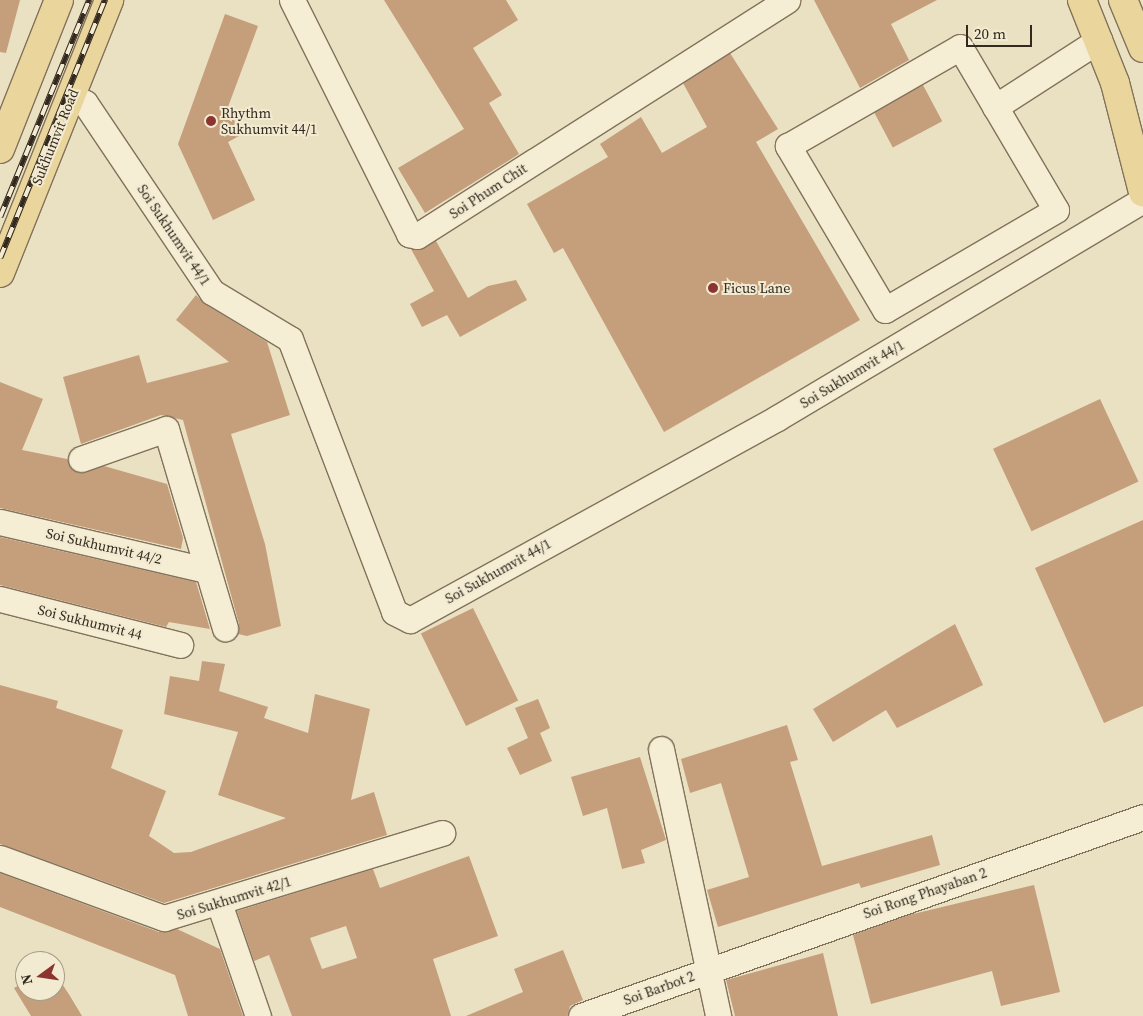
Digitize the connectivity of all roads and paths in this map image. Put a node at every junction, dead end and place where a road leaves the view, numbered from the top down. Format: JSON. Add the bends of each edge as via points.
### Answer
{"nodes":[{"id":1,"x":59,"y":0,"type":"edge"},
{"id":2,"x":109,"y":0,"type":"edge"},
{"id":3,"x":292,"y":0,"type":"edge"},
{"id":4,"x":787,"y":0,"type":"edge"},
{"id":5,"x":1082,"y":0,"type":"edge"},
{"id":6,"x":1123,"y":0,"type":"edge"},
{"id":7,"x":1099,"y":40,"type":"junction"},
{"id":8,"x":1143,"y":48,"type":"edge"},
{"id":9,"x":71,"y":97,"type":"junction"},
{"id":10,"x":995,"y":107,"type":"junction"},
{"id":11,"x":0,"y":149,"type":"edge"},
{"id":12,"x":1143,"y":192,"type":"edge"},
{"id":13,"x":1143,"y":200,"type":"edge"},
{"id":14,"x":0,"y":273,"type":"edge"},
{"id":15,"x":81,"y":459,"type":"dead end"},
{"id":16,"x":0,"y":522,"type":"edge"},
{"id":17,"x":207,"y":570,"type":"junction"},
{"id":18,"x":0,"y":599,"type":"edge"},
{"id":19,"x":225,"y":628,"type":"dead end"},
{"id":20,"x":180,"y":645,"type":"dead end"},
{"id":21,"x":661,"y":749,"type":"dead end"},
{"id":22,"x":1143,"y":817,"type":"edge"},
{"id":23,"x":442,"y":832,"type":"dead end"},
{"id":24,"x":0,"y":858,"type":"edge"},
{"id":25,"x":219,"y":903,"type":"junction"},
{"id":26,"x":708,"y":970,"type":"junction"},
{"id":27,"x":258,"y":1016,"type":"edge"},
{"id":28,"x":581,"y":1016,"type":"edge"},
{"id":29,"x":718,"y":1016,"type":"edge"}],
"edges":[{"from":1,"to":11,"type":"main road"},
{"from":2,"to":9,"type":"main road","name":"Sukhumvit Road"},
{"from":3,"to":4,"type":"street","name":"Soi Phum Chit","via":[[412,236]]},
{"from":5,"to":7,"type":"main road"},
{"from":6,"to":8,"type":"main road"},
{"from":7,"to":10,"type":"street"},
{"from":7,"to":12,"type":"main road","via":[[1115,83]]},
{"from":9,"to":13,"type":"street","name":"Soi Sukhumvit 44/1","via":[[85,103],[212,292],[290,339],[394,612],[410,620],[777,418]]},
{"from":9,"to":14,"type":"main road","name":"Sukhumvit Road"},
{"from":10,"to":10,"type":"street","via":[[1056,210],[885,310],[788,146],[960,47]]},
{"from":15,"to":17,"type":"street","via":[[166,429]]},
{"from":16,"to":17,"type":"street","name":"Soi Sukhumvit 44/2"},
{"from":17,"to":19,"type":"street"},
{"from":18,"to":20,"type":"street","name":"Soi Sukhumvit 44"},
{"from":21,"to":26,"type":"street"},
{"from":22,"to":26,"type":"street","name":"Soi Rong Phayaban 2"},
{"from":23,"to":25,"type":"street","name":"Soi Sukhumvit 42/1"},
{"from":24,"to":25,"type":"street","name":"Soi Sukhumvit 42/1","via":[[154,917],[176,917]]},
{"from":25,"to":27,"type":"street"},
{"from":26,"to":28,"type":"street","name":"Soi Barbot 2"},
{"from":26,"to":29,"type":"street"}]}
